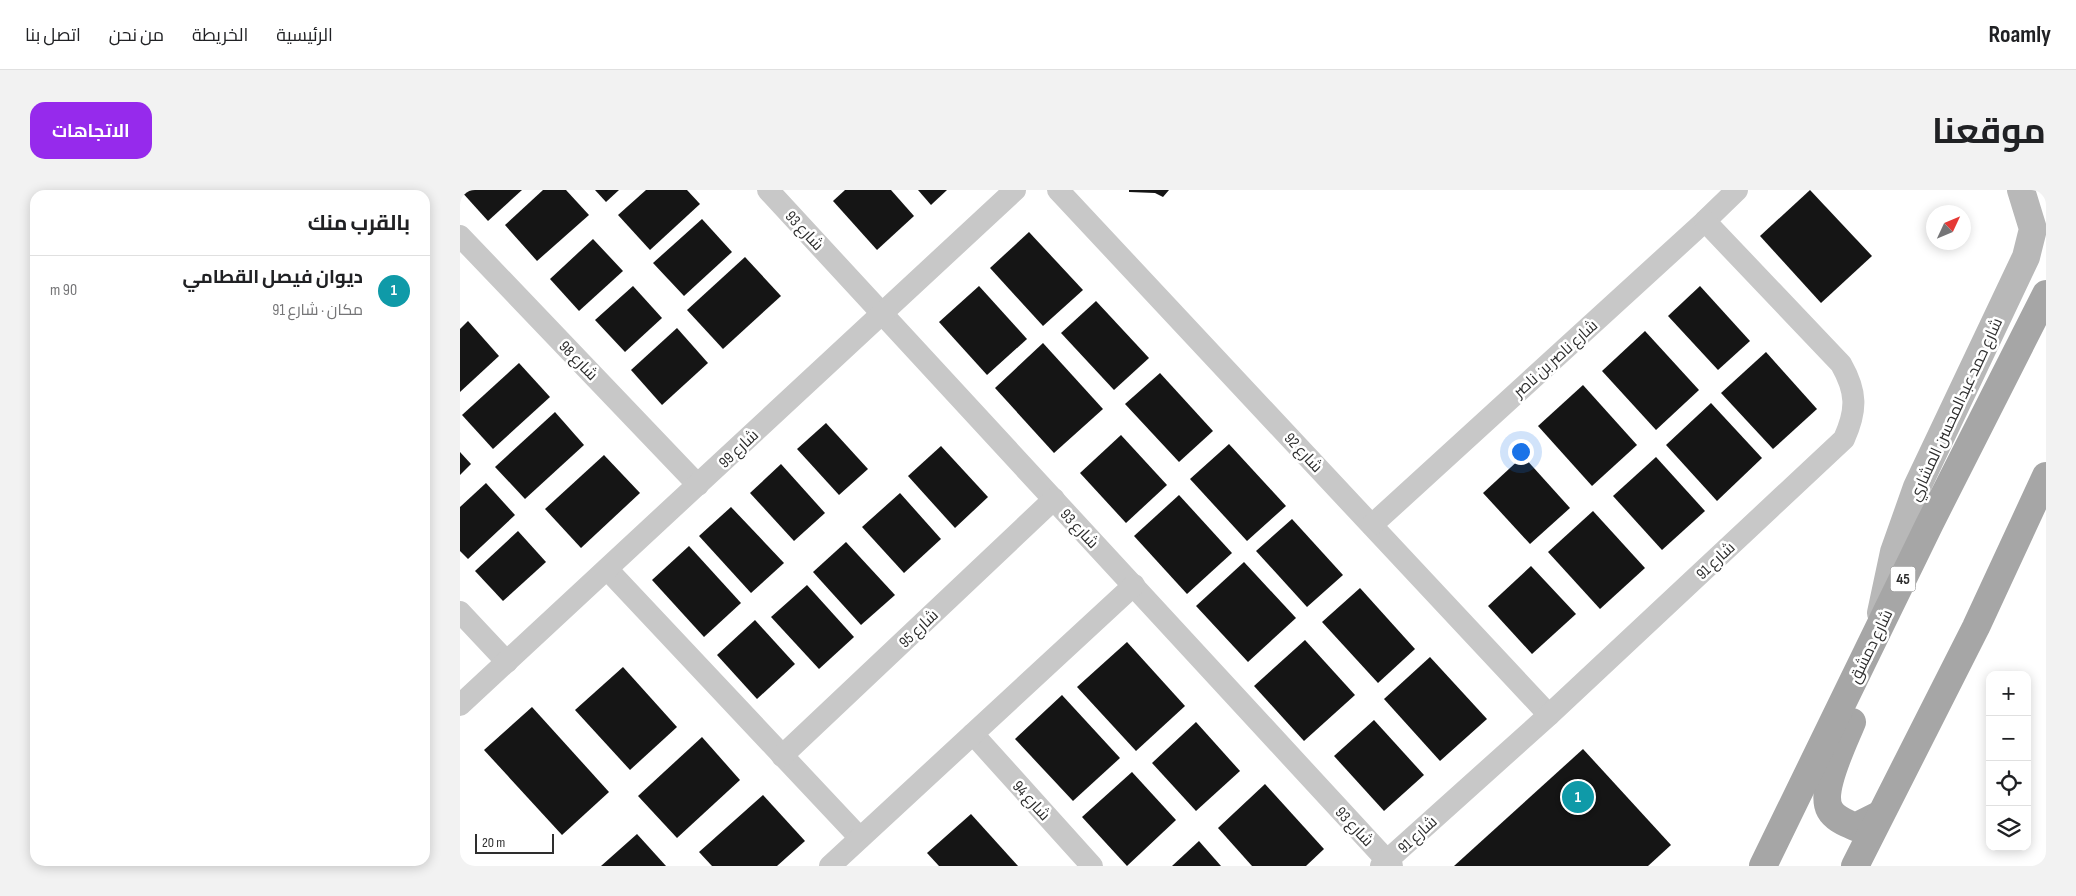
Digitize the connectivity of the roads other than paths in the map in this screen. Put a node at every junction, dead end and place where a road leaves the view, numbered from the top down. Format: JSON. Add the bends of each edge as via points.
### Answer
{"nodes":[{"id":1,"x":768,"y":190,"type":"edge"},
{"id":2,"x":1015,"y":190,"type":"edge"},
{"id":3,"x":1058,"y":190,"type":"edge"},
{"id":4,"x":1737,"y":190,"type":"edge"},
{"id":5,"x":2021,"y":190,"type":"edge"},
{"id":6,"x":1705,"y":221,"type":"junction"},
{"id":7,"x":460,"y":236,"type":"edge"},
{"id":8,"x":2046,"y":294,"type":"edge"},
{"id":9,"x":882,"y":314,"type":"junction"},
{"id":10,"x":2046,"y":476,"type":"edge"},
{"id":11,"x":698,"y":485,"type":"junction"},
{"id":12,"x":1054,"y":499,"type":"junction"},
{"id":13,"x":2046,"y":504,"type":"edge"},
{"id":14,"x":1930,"y":523,"type":"junction"},
{"id":15,"x":1372,"y":525,"type":"junction"},
{"id":16,"x":607,"y":569,"type":"junction"},
{"id":17,"x":1134,"y":585,"type":"junction"},
{"id":18,"x":460,"y":612,"type":"edge"},
{"id":19,"x":1976,"y":627,"type":"junction"},
{"id":20,"x":1876,"y":633,"type":"junction"},
{"id":21,"x":507,"y":662,"type":"junction"},
{"id":22,"x":460,"y":705,"type":"edge"},
{"id":23,"x":1549,"y":715,"type":"junction"},
{"id":24,"x":973,"y":734,"type":"junction"},
{"id":25,"x":782,"y":756,"type":"junction"},
{"id":26,"x":1879,"y":815,"type":"junction"},
{"id":27,"x":860,"y":838,"type":"junction"},
{"id":28,"x":1387,"y":864,"type":"edge"},
{"id":29,"x":830,"y":866,"type":"edge"},
{"id":30,"x":1092,"y":866,"type":"edge"},
{"id":31,"x":1764,"y":866,"type":"edge"},
{"id":32,"x":1854,"y":866,"type":"edge"}],
"edges":[{"from":1,"to":9,"type":"street","name":"شارع 93"},
{"from":2,"to":9,"type":"street","name":"شارع 99"},
{"from":3,"to":15,"type":"street","name":"شارع 92"},
{"from":4,"to":6,"type":"street","name":"شارع ناصر بن ناصر"},
{"from":5,"to":20,"type":"street","name":"شارع حمد عبدالمحسن المشاري","via":[[2034,229],[2026,258],[1917,487],[1894,552]]},
{"from":6,"to":15,"type":"street","name":"شارع ناصر بن ناصر"},
{"from":6,"to":23,"type":"street","name":"شارع 91","via":[[1841,364],[1849,379],[1854,401],[1852,420],[1844,439]]},
{"from":7,"to":11,"type":"street","name":"شارع 98"},
{"from":8,"to":14,"type":"main road","name":"شارع دمشق","number":"45"},
{"from":9,"to":11,"type":"street","name":"شارع 99"},
{"from":9,"to":12,"type":"street","name":"شارع 93"},
{"from":10,"to":19,"type":"main road"},
{"from":11,"to":16,"type":"street","name":"شارع 99"},
{"from":12,"to":17,"type":"street","name":"شارع 93"},
{"from":12,"to":25,"type":"street","name":"شارع 95"},
{"from":13,"to":19,"type":"street"},
{"from":14,"to":20,"type":"main road","name":"شارع دمشق","number":"45"},
{"from":14,"to":26,"type":"main road","via":[[1920,569],[1827,784],[1829,810],[1839,820],[1855,827]]},
{"from":15,"to":23,"type":"street","name":"شارع 92"},
{"from":16,"to":21,"type":"street","name":"شارع 99"},
{"from":16,"to":25,"type":"street"},
{"from":17,"to":24,"type":"street"},
{"from":17,"to":28,"type":"street","name":"شارع 93"},
{"from":18,"to":21,"type":"street"},
{"from":19,"to":26,"type":"main road"},
{"from":20,"to":31,"type":"main road","name":"شارع دمشق","number":"45"},
{"from":21,"to":22,"type":"street","name":"شارع 99"},
{"from":23,"to":28,"type":"street","name":"شارع 91"},
{"from":24,"to":27,"type":"street"},
{"from":24,"to":30,"type":"street","name":"شارع 94"},
{"from":25,"to":27,"type":"street"},
{"from":26,"to":32,"type":"main road"},
{"from":27,"to":29,"type":"street"}]}
